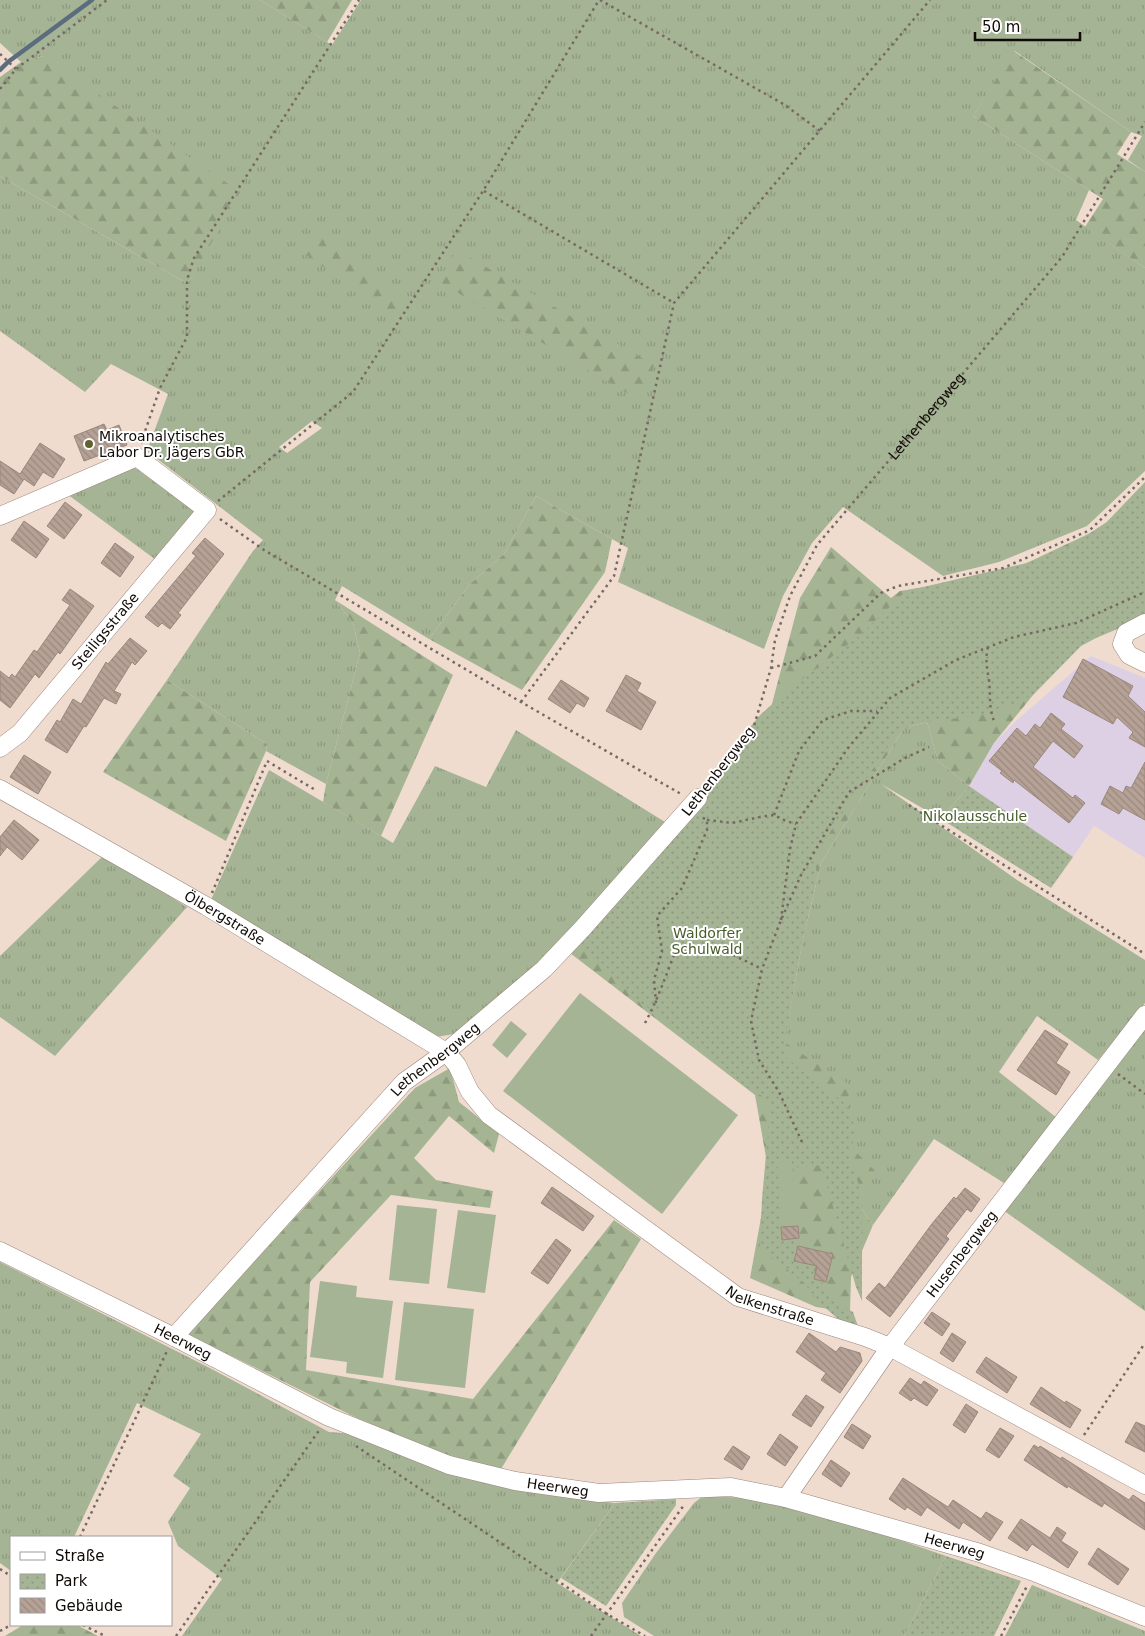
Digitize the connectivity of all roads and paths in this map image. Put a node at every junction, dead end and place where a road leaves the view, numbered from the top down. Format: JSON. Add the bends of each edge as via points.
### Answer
{"nodes":[{"id":1,"x":107,"y":0,"type":"edge"},
{"id":2,"x":359,"y":0,"type":"edge"},
{"id":3,"x":599,"y":0,"type":"edge"},
{"id":4,"x":930,"y":0,"type":"edge"},
{"id":5,"x":0,"y":54,"type":"edge"},
{"id":6,"x":16,"y":69,"type":"junction"},
{"id":7,"x":0,"y":89,"type":"edge"},
{"id":8,"x":1145,"y":122,"type":"edge"},
{"id":9,"x":820,"y":131,"type":"junction"},
{"id":10,"x":483,"y":190,"type":"junction"},
{"id":11,"x":674,"y":303,"type":"junction"},
{"id":12,"x":137,"y":457,"type":"junction"},
{"id":13,"x":1145,"y":477,"type":"edge"},
{"id":14,"x":207,"y":510,"type":"junction"},
{"id":15,"x":0,"y":516,"type":"edge"},
{"id":16,"x":1145,"y":592,"type":"edge"},
{"id":17,"x":1145,"y":623,"type":"edge"},
{"id":18,"x":988,"y":647,"type":"junction"},
{"id":19,"x":1145,"y":663,"type":"edge"},
{"id":20,"x":771,"y":668,"type":"junction"},
{"id":21,"x":521,"y":702,"type":"junction"},
{"id":22,"x":878,"y":712,"type":"junction"},
{"id":23,"x":995,"y":724,"type":"dead end"},
{"id":24,"x":0,"y":748,"type":"edge"},
{"id":25,"x":928,"y":748,"type":"dead end"},
{"id":26,"x":0,"y":789,"type":"edge"},
{"id":27,"x":317,"y":791,"type":"dead end"},
{"id":28,"x":694,"y":804,"type":"junction"},
{"id":29,"x":909,"y":805,"type":"dead end"},
{"id":30,"x":774,"y":815,"type":"junction"},
{"id":31,"x":707,"y":820,"type":"junction"},
{"id":32,"x":796,"y":824,"type":"junction"},
{"id":33,"x":206,"y":906,"type":"junction"},
{"id":34,"x":781,"y":920,"type":"junction"},
{"id":35,"x":1145,"y":954,"type":"edge"},
{"id":36,"x":762,"y":969,"type":"junction"},
{"id":37,"x":656,"y":1003,"type":"junction"},
{"id":38,"x":1145,"y":1016,"type":"edge"},
{"id":39,"x":645,"y":1023,"type":"dead end"},
{"id":40,"x":446,"y":1052,"type":"junction"},
{"id":41,"x":1106,"y":1066,"type":"junction"},
{"id":42,"x":1145,"y":1094,"type":"edge"},
{"id":43,"x":802,"y":1142,"type":"dead end"},
{"id":44,"x":0,"y":1252,"type":"edge"},
{"id":45,"x":174,"y":1337,"type":"junction"},
{"id":46,"x":1145,"y":1343,"type":"edge"},
{"id":47,"x":890,"y":1347,"type":"junction"},
{"id":48,"x":329,"y":1417,"type":"junction"},
{"id":49,"x":356,"y":1446,"type":"dead end"},
{"id":50,"x":1076,"y":1447,"type":"junction"},
{"id":51,"x":1145,"y":1485,"type":"edge"},
{"id":52,"x":688,"y":1488,"type":"junction"},
{"id":53,"x":786,"y":1498,"type":"junction"},
{"id":54,"x":80,"y":1536,"type":"edge"},
{"id":55,"x":1034,"y":1572,"type":"junction"},
{"id":56,"x":607,"y":1614,"type":"junction"},
{"id":57,"x":1145,"y":1617,"type":"edge"},
{"id":58,"x":85,"y":1626,"type":"edge"},
{"id":59,"x":105,"y":1636,"type":"edge"},
{"id":60,"x":176,"y":1636,"type":"edge"},
{"id":61,"x":591,"y":1636,"type":"edge"},
{"id":62,"x":645,"y":1636,"type":"edge"},
{"id":63,"x":1001,"y":1636,"type":"edge"}],
"edges":[{"from":1,"to":6,"type":"path"},
{"from":2,"to":12,"type":"path","via":[[194,258],[187,280],[187,338],[160,388]]},
{"from":3,"to":9,"type":"path","via":[[785,105]]},
{"from":3,"to":10,"type":"path"},
{"from":4,"to":9,"type":"path"},
{"from":5,"to":6,"type":"path"},
{"from":6,"to":7,"type":"path"},
{"from":8,"to":20,"type":"path","name":"Lethenbergweg","via":[[1062,256],[817,546],[790,596],[775,640]]},
{"from":9,"to":11,"type":"path"},
{"from":10,"to":11,"type":"path"},
{"from":10,"to":14,"type":"path","via":[[353,392]]},
{"from":11,"to":21,"type":"path","via":[[614,576]]},
{"from":12,"to":14,"type":"street"},
{"from":12,"to":15,"type":"street"},
{"from":13,"to":20,"type":"path","via":[[1090,530],[1003,568],[898,586],[882,593],[815,656]]},
{"from":14,"to":21,"type":"path","via":[[264,550]]},
{"from":14,"to":24,"type":"street","name":"Steiligsstraße","via":[[20,733]]},
{"from":16,"to":18,"type":"path","via":[[1076,623],[1014,637]]},
{"from":17,"to":19,"type":"street","via":[[1126,633],[1122,644],[1129,655]]},
{"from":18,"to":22,"type":"path","via":[[956,660],[890,698]]},
{"from":18,"to":23,"type":"path","via":[[985,659],[990,710]]},
{"from":20,"to":28,"type":"path","name":"Lethenbergweg","via":[[754,726]]},
{"from":21,"to":28,"type":"path"},
{"from":22,"to":30,"type":"path","via":[[851,712],[823,720],[799,750]]},
{"from":22,"to":32,"type":"path","via":[[848,748]]},
{"from":25,"to":34,"type":"path","via":[[849,792],[801,875]]},
{"from":26,"to":33,"type":"street","name":"Ölbergstraße"},
{"from":27,"to":33,"type":"path","via":[[267,762]]},
{"from":28,"to":31,"type":"path"},
{"from":28,"to":40,"type":"street","name":"Lethenbergweg","via":[[544,969]]},
{"from":29,"to":35,"type":"path"},
{"from":30,"to":31,"type":"path","via":[[732,823]]},
{"from":30,"to":32,"type":"path"},
{"from":31,"to":37,"type":"path","via":[[707,830],[682,888],[657,916],[662,951],[654,980]]},
{"from":32,"to":34,"type":"path"},
{"from":33,"to":40,"type":"street","name":"Ölbergstraße"},
{"from":34,"to":36,"type":"path"},
{"from":36,"to":37,"type":"path","via":[[722,950],[703,945],[674,955]]},
{"from":36,"to":43,"type":"path","via":[[751,1021],[759,1060],[779,1092]]},
{"from":37,"to":39,"type":"path"},
{"from":38,"to":41,"type":"street","name":"Husenbergweg"},
{"from":40,"to":45,"type":"street","name":"Lethenbergweg","via":[[404,1082]]},
{"from":40,"to":47,"type":"street","name":"Nelkenstraße","via":[[457,1065],[470,1092],[490,1115],[738,1296]]},
{"from":41,"to":42,"type":"path"},
{"from":41,"to":47,"type":"street","name":"Husenbergweg"},
{"from":44,"to":45,"type":"street","name":"Heerweg"},
{"from":45,"to":48,"type":"street","name":"Heerweg"},
{"from":45,"to":54,"type":"path"},
{"from":46,"to":50,"type":"path"},
{"from":47,"to":50,"type":"street","name":"Nelkenstraße"},
{"from":47,"to":53,"type":"street","name":"Husenbergweg"},
{"from":48,"to":52,"type":"street","name":"Heerweg","via":[[450,1465],[515,1481],[599,1494]]},
{"from":48,"to":60,"type":"path"},
{"from":49,"to":56,"type":"path"},
{"from":50,"to":51,"type":"street","name":"Nelkenstraße"},
{"from":52,"to":53,"type":"street","name":"Heerweg","via":[[731,1487]]},
{"from":52,"to":56,"type":"path","via":[[687,1501]]},
{"from":53,"to":55,"type":"street","name":"Heerweg","via":[[980,1553]]},
{"from":55,"to":57,"type":"street","name":"Heerweg"},
{"from":55,"to":63,"type":"path"},
{"from":56,"to":61,"type":"path"},
{"from":56,"to":62,"type":"path"},
{"from":58,"to":59,"type":"path"}]}
